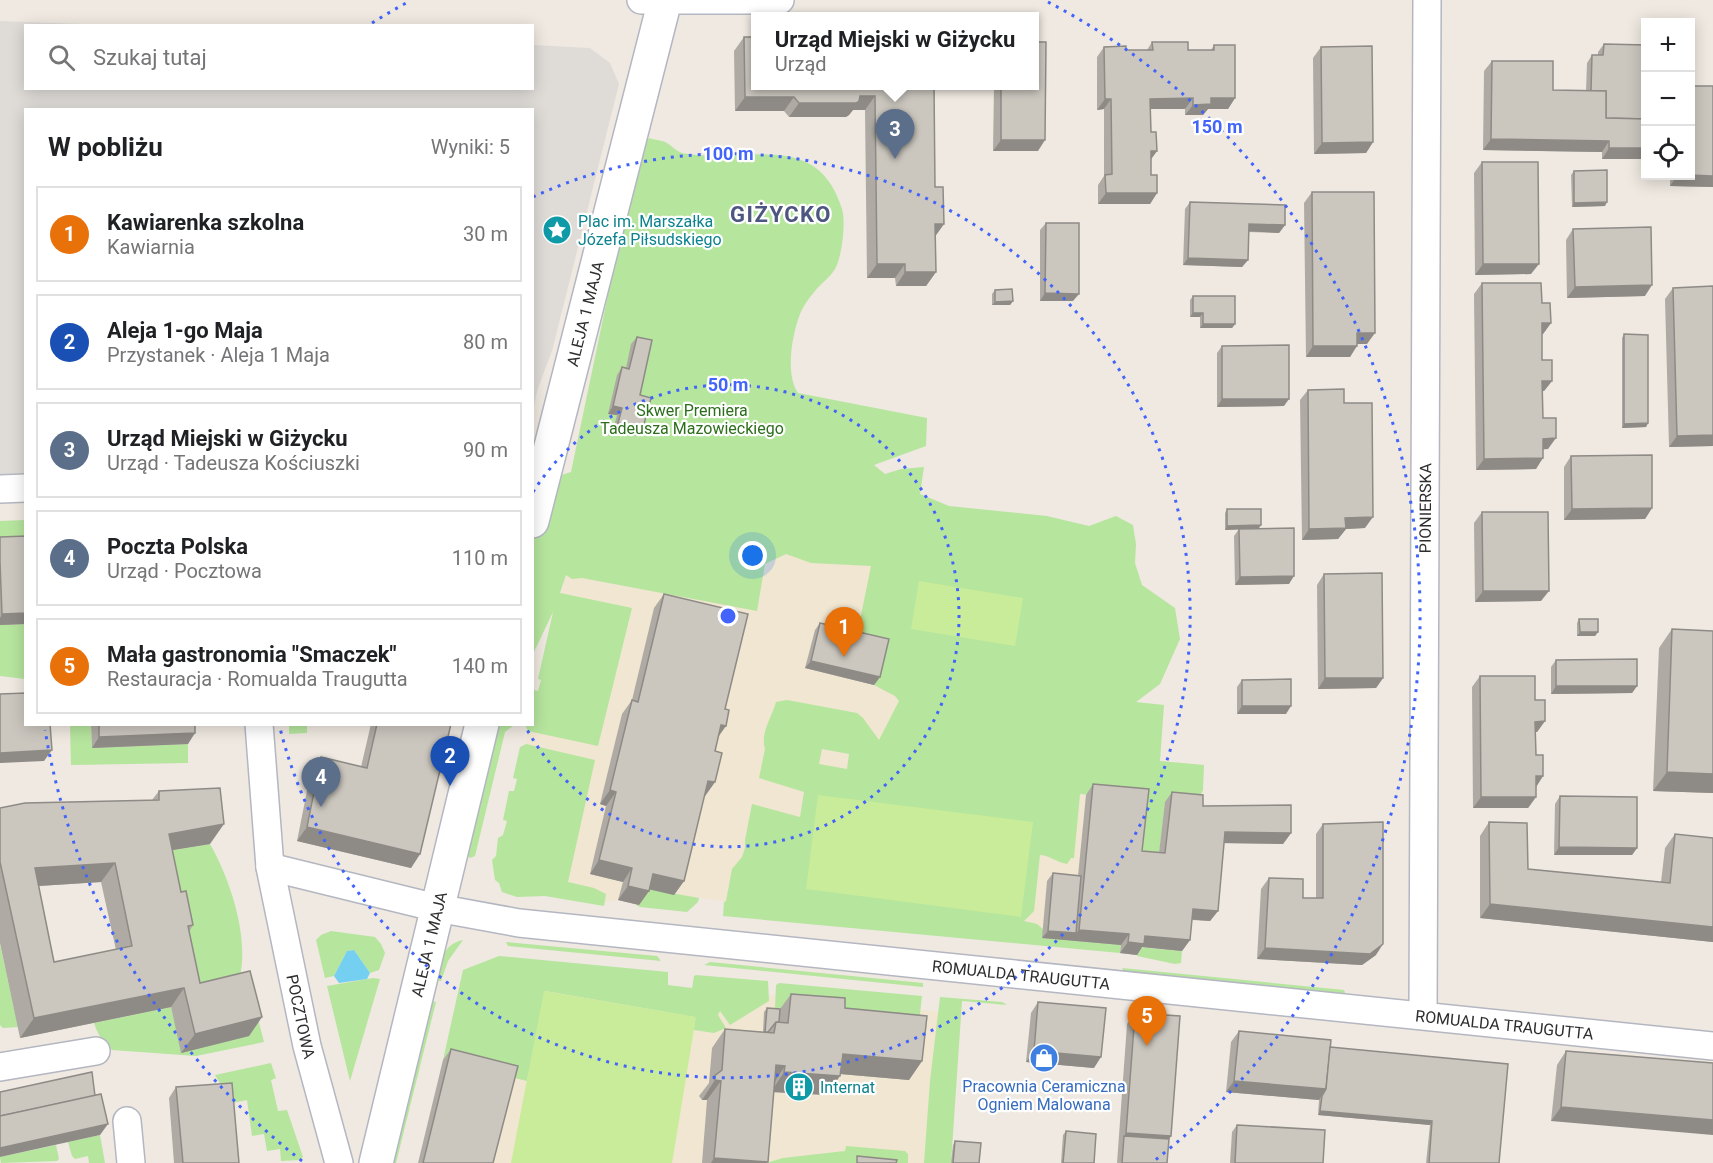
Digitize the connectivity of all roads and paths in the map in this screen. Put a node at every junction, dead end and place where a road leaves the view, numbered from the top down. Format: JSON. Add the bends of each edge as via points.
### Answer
{"nodes":[{"id":1,"x":641,"y":0,"type":"edge"},
{"id":2,"x":664,"y":0,"type":"edge"},
{"id":3,"x":780,"y":0,"type":"edge"},
{"id":4,"x":1427,"y":0,"type":"edge"},
{"id":5,"x":539,"y":467,"type":"edge"},
{"id":6,"x":24,"y":488,"type":"edge"},
{"id":7,"x":0,"y":489,"type":"edge"},
{"id":8,"x":534,"y":506,"type":"edge"},
{"id":9,"x":259,"y":726,"type":"edge"},
{"id":10,"x":482,"y":726,"type":"edge"},
{"id":11,"x":270,"y":867,"type":"junction"},
{"id":12,"x":437,"y":908,"type":"junction"},
{"id":13,"x":1423,"y":1015,"type":"junction"},
{"id":14,"x":1713,"y":1046,"type":"edge"},
{"id":15,"x":96,"y":1051,"type":"dead end"},
{"id":16,"x":0,"y":1066,"type":"edge"},
{"id":17,"x":127,"y":1121,"type":"dead end"},
{"id":18,"x":131,"y":1163,"type":"edge"},
{"id":19,"x":339,"y":1163,"type":"edge"},
{"id":20,"x":376,"y":1163,"type":"edge"}],
"edges":[{"from":1,"to":2,"type":"street"},
{"from":2,"to":3,"type":"street"},
{"from":2,"to":5,"type":"street","name":"ALEJA 1 MAJA"},
{"from":4,"to":13,"type":"street","name":"PIONIERSKA"},
{"from":5,"to":8,"type":"street","name":"ALEJA 1 MAJA"},
{"from":6,"to":7,"type":"street"},
{"from":9,"to":11,"type":"street","name":"POCZTOWA"},
{"from":10,"to":12,"type":"street","name":"ALEJA 1 MAJA"},
{"from":11,"to":12,"type":"street"},
{"from":11,"to":19,"type":"street","name":"POCZTOWA","via":[[307,1046]]},
{"from":12,"to":13,"type":"street","name":"ROMUALDA TRAUGUTTA","via":[[519,923]]},
{"from":12,"to":20,"type":"street","name":"ALEJA 1 MAJA"},
{"from":13,"to":14,"type":"street","name":"ROMUALDA TRAUGUTTA"},
{"from":15,"to":16,"type":"street"},
{"from":17,"to":18,"type":"street"}]}
